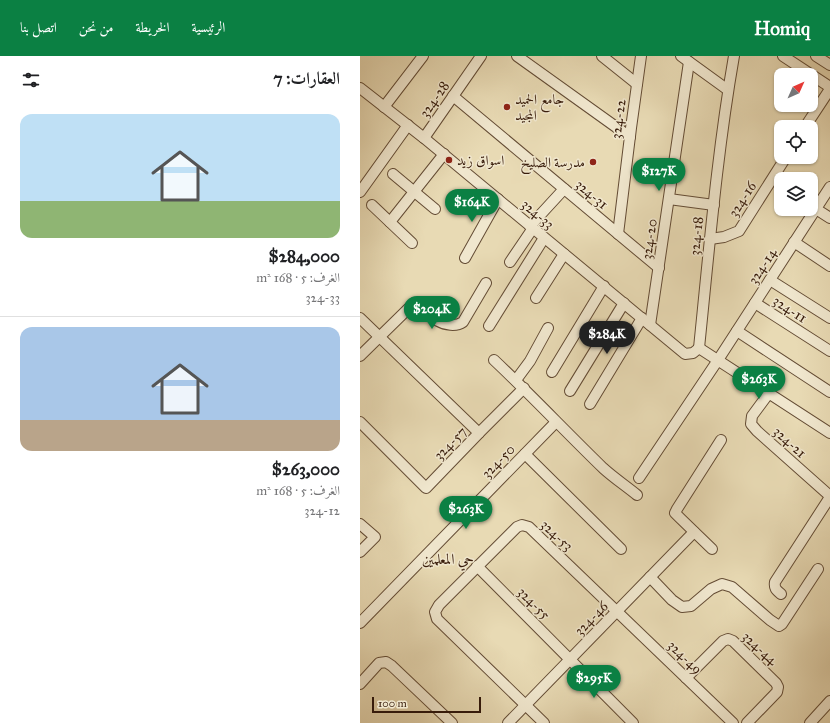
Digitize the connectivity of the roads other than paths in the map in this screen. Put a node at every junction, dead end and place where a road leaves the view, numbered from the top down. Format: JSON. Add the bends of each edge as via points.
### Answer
{"nodes":[{"id":1,"x":423,"y":56,"type":"edge"},
{"id":2,"x":482,"y":56,"type":"edge"},
{"id":3,"x":517,"y":56,"type":"edge"},
{"id":4,"x":602,"y":56,"type":"edge"},
{"id":5,"x":641,"y":56,"type":"edge"},
{"id":6,"x":734,"y":56,"type":"edge"},
{"id":7,"x":783,"y":56,"type":"edge"},
{"id":8,"x":816,"y":56,"type":"edge"},
{"id":9,"x":685,"y":59,"type":"edge"},
{"id":10,"x":797,"y":60,"type":"edge"},
{"id":11,"x":830,"y":65,"type":"edge"},
{"id":12,"x":637,"y":84,"type":"junction"},
{"id":13,"x":360,"y":88,"type":"edge"},
{"id":14,"x":830,"y":88,"type":"edge"},
{"id":15,"x":728,"y":90,"type":"junction"},
{"id":16,"x":453,"y":96,"type":"junction"},
{"id":17,"x":384,"y":107,"type":"junction"},
{"id":18,"x":809,"y":120,"type":"edge"},
{"id":19,"x":408,"y":125,"type":"junction"},
{"id":20,"x":630,"y":137,"type":"junction"},
{"id":21,"x":424,"y":138,"type":"junction"},
{"id":22,"x":444,"y":154,"type":"junction"},
{"id":23,"x":782,"y":164,"type":"edge"},
{"id":24,"x":393,"y":174,"type":"dead end"},
{"id":25,"x":830,"y":187,"type":"edge"},
{"id":26,"x":564,"y":189,"type":"junction"},
{"id":27,"x":360,"y":192,"type":"edge"},
{"id":28,"x":414,"y":192,"type":"junction"},
{"id":29,"x":498,"y":199,"type":"junction"},
{"id":30,"x":669,"y":199,"type":"junction"},
{"id":31,"x":372,"y":205,"type":"dead end"},
{"id":32,"x":714,"y":205,"type":"junction"},
{"id":33,"x":818,"y":205,"type":"edge"},
{"id":34,"x":435,"y":209,"type":"dead end"},
{"id":35,"x":818,"y":209,"type":"edge"},
{"id":36,"x":811,"y":216,"type":"edge"},
{"id":37,"x":830,"y":218,"type":"edge"},
{"id":38,"x":390,"y":222,"type":"junction"},
{"id":39,"x":532,"y":227,"type":"junction"},
{"id":40,"x":618,"y":234,"type":"junction"},
{"id":41,"x":544,"y":238,"type":"junction"},
{"id":42,"x":710,"y":239,"type":"junction"},
{"id":43,"x":794,"y":242,"type":"junction"},
{"id":44,"x":412,"y":243,"type":"dead end"},
{"id":45,"x":564,"y":254,"type":"junction"},
{"id":46,"x":465,"y":258,"type":"dead end"},
{"id":47,"x":510,"y":262,"type":"dead end"},
{"id":48,"x":830,"y":266,"type":"edge"},
{"id":49,"x":659,"y":268,"type":"junction"},
{"id":50,"x":770,"y":280,"type":"junction"},
{"id":51,"x":486,"y":283,"type":"dead end"},
{"id":52,"x":604,"y":286,"type":"junction"},
{"id":53,"x":536,"y":298,"type":"dead end"},
{"id":54,"x":624,"y":303,"type":"junction"},
{"id":55,"x":755,"y":303,"type":"junction"},
{"id":56,"x":360,"y":318,"type":"edge"},
{"id":57,"x":830,"y":318,"type":"edge"},
{"id":58,"x":646,"y":322,"type":"junction"},
{"id":59,"x":489,"y":326,"type":"dead end"},
{"id":60,"x":548,"y":328,"type":"dead end"},
{"id":61,"x":737,"y":331,"type":"junction"},
{"id":62,"x":380,"y":336,"type":"junction"},
{"id":63,"x":700,"y":348,"type":"junction"},
{"id":64,"x":830,"y":351,"type":"edge"},
{"id":65,"x":360,"y":356,"type":"edge"},
{"id":66,"x":494,"y":360,"type":"dead end"},
{"id":67,"x":718,"y":360,"type":"junction"},
{"id":68,"x":552,"y":372,"type":"dead end"},
{"id":69,"x":520,"y":384,"type":"junction"},
{"id":70,"x":570,"y":392,"type":"dead end"},
{"id":71,"x":830,"y":392,"type":"edge"},
{"id":72,"x":768,"y":393,"type":"junction"},
{"id":73,"x":590,"y":404,"type":"dead end"},
{"id":74,"x":360,"y":422,"type":"edge"},
{"id":75,"x":556,"y":422,"type":"junction"},
{"id":76,"x":479,"y":433,"type":"junction"},
{"id":77,"x":830,"y":433,"type":"edge"},
{"id":78,"x":721,"y":440,"type":"dead end"},
{"id":79,"x":525,"y":454,"type":"junction"},
{"id":80,"x":639,"y":478,"type":"dead end"},
{"id":81,"x":637,"y":495,"type":"dead end"},
{"id":82,"x":830,"y":496,"type":"edge"},
{"id":83,"x":360,"y":524,"type":"edge"},
{"id":84,"x":694,"y":532,"type":"junction"},
{"id":85,"x":622,"y":549,"type":"dead end"},
{"id":86,"x":712,"y":549,"type":"dead end"},
{"id":87,"x":360,"y":552,"type":"edge"},
{"id":88,"x":477,"y":566,"type":"junction"},
{"id":89,"x":818,"y":569,"type":"dead end"},
{"id":90,"x":650,"y":577,"type":"junction"},
{"id":91,"x":780,"y":594,"type":"dead end"},
{"id":92,"x":617,"y":611,"type":"junction"},
{"id":93,"x":360,"y":623,"type":"edge"},
{"id":94,"x":570,"y":659,"type":"junction"},
{"id":95,"x":686,"y":678,"type":"junction"},
{"id":96,"x":360,"y":684,"type":"edge"},
{"id":97,"x":830,"y":701,"type":"edge"},
{"id":98,"x":526,"y":705,"type":"junction"},
{"id":99,"x":452,"y":723,"type":"edge"},
{"id":100,"x":508,"y":723,"type":"edge"},
{"id":101,"x":544,"y":723,"type":"edge"},
{"id":102,"x":633,"y":723,"type":"edge"},
{"id":103,"x":733,"y":723,"type":"edge"},
{"id":104,"x":747,"y":723,"type":"edge"},
{"id":105,"x":810,"y":723,"type":"edge"}],
"edges":[{"from":1,"to":17,"type":"street"},
{"from":2,"to":16,"type":"street","name":"324-28"},
{"from":3,"to":20,"type":"street"},
{"from":4,"to":12,"type":"street"},
{"from":5,"to":12,"type":"street","name":"324-22"},
{"from":6,"to":15,"type":"street","name":"324-18"},
{"from":7,"to":10,"type":"street"},
{"from":8,"to":11,"type":"street"},
{"from":9,"to":15,"type":"street"},
{"from":9,"to":30,"type":"street","name":"324-20"},
{"from":10,"to":14,"type":"street"},
{"from":12,"to":20,"type":"street","name":"324-22"},
{"from":13,"to":17,"type":"street","name":"324-33"},
{"from":14,"to":18,"type":"street"},
{"from":15,"to":32,"type":"street","name":"324-18"},
{"from":16,"to":21,"type":"street","name":"324-28"},
{"from":16,"to":26,"type":"street","name":"324-31"},
{"from":17,"to":19,"type":"street","name":"324-33"},
{"from":19,"to":21,"type":"street","name":"324-33"},
{"from":19,"to":27,"type":"street"},
{"from":20,"to":40,"type":"street","name":"324-22"},
{"from":21,"to":22,"type":"street","name":"324-33"},
{"from":22,"to":28,"type":"street"},
{"from":22,"to":29,"type":"street","name":"324-33"},
{"from":23,"to":42,"type":"street","name":"324-16","via":[[739,231]]},
{"from":24,"to":28,"type":"street"},
{"from":25,"to":33,"type":"street","name":"324-14"},
{"from":26,"to":39,"type":"street"},
{"from":26,"to":40,"type":"street","name":"324-31"},
{"from":28,"to":34,"type":"street"},
{"from":28,"to":38,"type":"street"},
{"from":29,"to":39,"type":"street","name":"324-33"},
{"from":29,"to":46,"type":"street"},
{"from":30,"to":32,"type":"street"},
{"from":30,"to":49,"type":"street","name":"324-20"},
{"from":31,"to":38,"type":"street"},
{"from":32,"to":42,"type":"street","name":"324-18"},
{"from":35,"to":37,"type":"street"},
{"from":36,"to":43,"type":"street","name":"324-14"},
{"from":38,"to":44,"type":"street"},
{"from":39,"to":41,"type":"street","name":"324-33"},
{"from":39,"to":47,"type":"street"},
{"from":40,"to":49,"type":"street","name":"324-31"},
{"from":41,"to":45,"type":"street","name":"324-33"},
{"from":41,"to":59,"type":"street"},
{"from":42,"to":63,"type":"street","name":"324-18"},
{"from":43,"to":48,"type":"street"},
{"from":43,"to":50,"type":"street","name":"324-14"},
{"from":45,"to":52,"type":"street","name":"324-33"},
{"from":45,"to":53,"type":"street"},
{"from":49,"to":58,"type":"street","name":"324-20"},
{"from":50,"to":55,"type":"street","name":"324-14"},
{"from":50,"to":57,"type":"street"},
{"from":51,"to":62,"type":"street","via":[[459,325],[438,320],[419,303],[414,303]]},
{"from":52,"to":54,"type":"street","name":"324-33"},
{"from":52,"to":68,"type":"street"},
{"from":54,"to":58,"type":"street","name":"324-33"},
{"from":54,"to":70,"type":"street"},
{"from":55,"to":61,"type":"street","name":"324-14"},
{"from":55,"to":64,"type":"street","name":"324-11"},
{"from":56,"to":62,"type":"street","name":"324-57"},
{"from":58,"to":63,"type":"street","name":"324-33","via":[[685,354],[693,353]]},
{"from":58,"to":73,"type":"street"},
{"from":60,"to":69,"type":"street"},
{"from":61,"to":67,"type":"street","name":"324-14"},
{"from":61,"to":71,"type":"street"},
{"from":62,"to":65,"type":"street"},
{"from":62,"to":76,"type":"street","name":"324-57"},
{"from":63,"to":67,"type":"street"},
{"from":66,"to":69,"type":"street"},
{"from":67,"to":72,"type":"street"},
{"from":67,"to":80,"type":"street","name":"324-14"},
{"from":69,"to":75,"type":"street"},
{"from":69,"to":76,"type":"street"},
{"from":72,"to":77,"type":"street"},
{"from":72,"to":82,"type":"street","name":"324-21","via":[[752,416],[751,424]]},
{"from":74,"to":76,"type":"street","name":"324-57","via":[[426,488]]},
{"from":75,"to":79,"type":"street","name":"324-50"},
{"from":75,"to":81,"type":"street","via":[[605,469]]},
{"from":78,"to":84,"type":"street","via":[[675,513]]},
{"from":79,"to":85,"type":"street"},
{"from":79,"to":93,"type":"street","name":"324-50"},
{"from":82,"to":91,"type":"street","via":[[775,582],[774,587]]},
{"from":83,"to":87,"type":"street","via":[[375,537]]},
{"from":84,"to":86,"type":"street"},
{"from":84,"to":90,"type":"street","name":"324-46"},
{"from":88,"to":92,"type":"street","name":"324-53","via":[[516,527],[529,527]]},
{"from":88,"to":94,"type":"street","name":"324-55"},
{"from":88,"to":98,"type":"street","name":"324-53","via":[[439,605],[435,612],[437,619]]},
{"from":89,"to":90,"type":"street","via":[[779,626],[732,587],[722,584],[711,589],[691,606],[682,607]]},
{"from":90,"to":92,"type":"street","name":"324-46"},
{"from":92,"to":94,"type":"street","name":"324-46"},
{"from":92,"to":95,"type":"street","name":"324-49"},
{"from":94,"to":98,"type":"street","name":"324-46"},
{"from":94,"to":102,"type":"street"},
{"from":95,"to":103,"type":"street","name":"324-49"},
{"from":95,"to":104,"type":"street","name":"324-44","via":[[722,641],[733,641],[778,687]]},
{"from":96,"to":99,"type":"street","via":[[379,663],[386,662]]},
{"from":97,"to":105,"type":"street"},
{"from":98,"to":100,"type":"street","name":"324-46"},
{"from":98,"to":101,"type":"street"}]}
